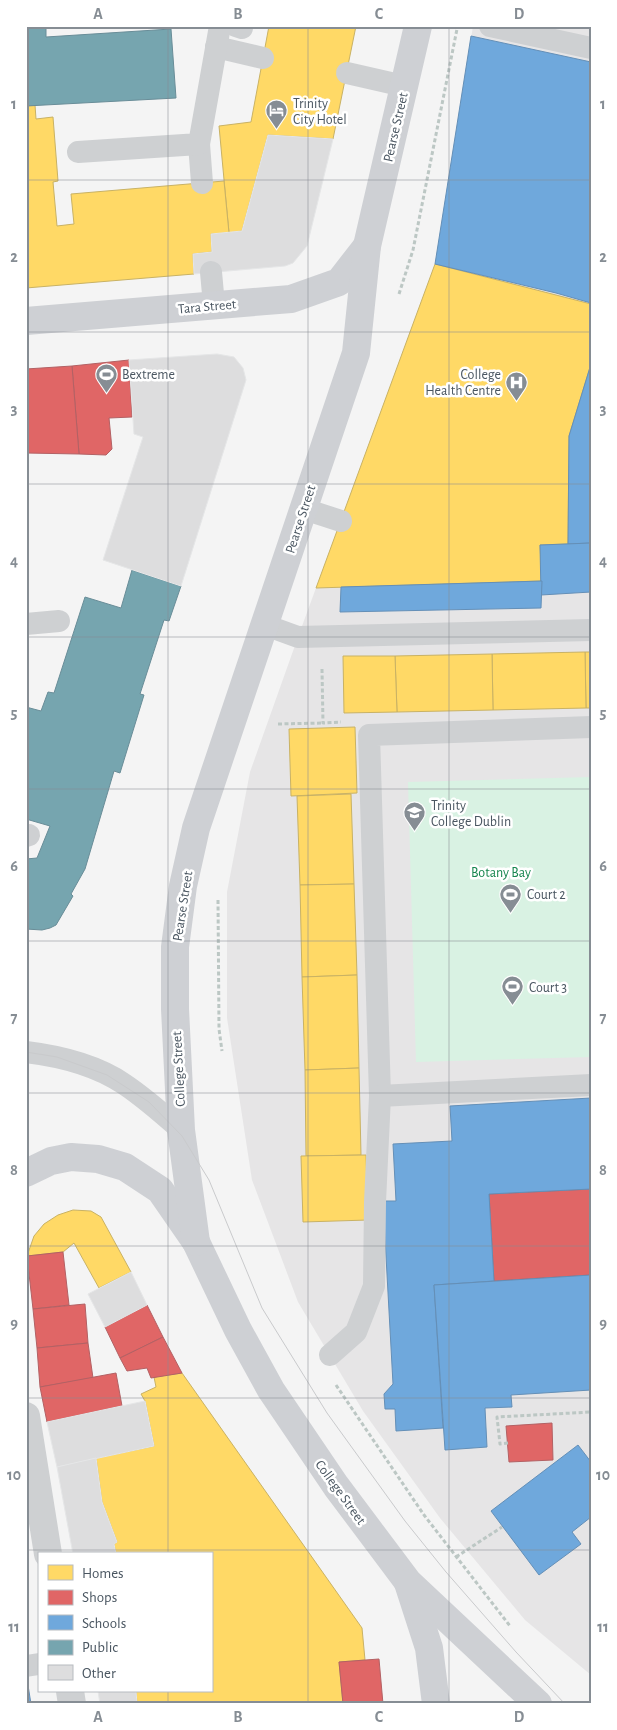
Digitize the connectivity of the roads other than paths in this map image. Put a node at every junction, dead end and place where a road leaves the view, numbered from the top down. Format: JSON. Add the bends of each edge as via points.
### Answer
{"nodes":[{"id":1,"x":236,"y":26,"type":"edge"},
{"id":2,"x":242,"y":26,"type":"edge"},
{"id":3,"x":418,"y":26,"type":"edge"},
{"id":4,"x":490,"y":26,"type":"edge"},
{"id":5,"x":218,"y":36,"type":"edge"},
{"id":6,"x":591,"y":48,"type":"edge"},
{"id":7,"x":263,"y":58,"type":"dead end"},
{"id":8,"x":347,"y":73,"type":"dead end"},
{"id":9,"x":404,"y":86,"type":"junction"},
{"id":10,"x":199,"y":144,"type":"junction"},
{"id":11,"x":78,"y":152,"type":"dead end"},
{"id":12,"x":202,"y":183,"type":"dead end"},
{"id":13,"x":367,"y":246,"type":"junction"},
{"id":14,"x":210,"y":272,"type":"dead end"},
{"id":15,"x":214,"y":305,"type":"junction"},
{"id":16,"x":26,"y":321,"type":"edge"},
{"id":17,"x":304,"y":509,"type":"junction"},
{"id":18,"x":341,"y":521,"type":"dead end"},
{"id":19,"x":59,"y":621,"type":"dead end"},
{"id":20,"x":26,"y":624,"type":"edge"},
{"id":21,"x":265,"y":625,"type":"junction"},
{"id":22,"x":591,"y":630,"type":"edge"},
{"id":23,"x":591,"y":727,"type":"edge"},
{"id":24,"x":175,"y":1008,"type":"joint"},
{"id":25,"x":26,"y":1052,"type":"edge"},
{"id":26,"x":591,"y":1085,"type":"edge"},
{"id":27,"x":380,"y":1096,"type":"junction"},
{"id":28,"x":181,"y":1130,"type":"junction"},
{"id":29,"x":26,"y":1173,"type":"edge"},
{"id":30,"x":196,"y":1242,"type":"junction"},
{"id":31,"x":330,"y":1355,"type":"dead end"},
{"id":32,"x":26,"y":1416,"type":"edge"},
{"id":33,"x":48,"y":1552,"type":"edge"},
{"id":34,"x":408,"y":1582,"type":"junction"},
{"id":35,"x":436,"y":1704,"type":"edge"},
{"id":36,"x":538,"y":1704,"type":"edge"}],
"edges":[{"from":1,"to":2,"type":"lane"},
{"from":3,"to":9,"type":"main road","name":"Pearse Street"},
{"from":4,"to":6,"type":"lane"},
{"from":5,"to":7,"type":"lane"},
{"from":5,"to":10,"type":"lane"},
{"from":8,"to":9,"type":"lane"},
{"from":9,"to":13,"type":"main road","name":"Pearse Street"},
{"from":10,"to":11,"type":"lane"},
{"from":10,"to":12,"type":"lane"},
{"from":13,"to":15,"type":"main road","name":"Tara Street","via":[[339,282],[291,299]]},
{"from":13,"to":17,"type":"main road","name":"Pearse Street","via":[[356,353]]},
{"from":14,"to":15,"type":"lane"},
{"from":15,"to":16,"type":"main road","name":"Tara Street"},
{"from":17,"to":18,"type":"lane"},
{"from":17,"to":21,"type":"main road","name":"Pearse Street"},
{"from":19,"to":20,"type":"lane"},
{"from":21,"to":22,"type":"lane","via":[[298,637]]},
{"from":21,"to":24,"type":"main road","name":"Pearse Street","via":[[196,828],[183,886],[175,947]]},
{"from":23,"to":27,"type":"lane","via":[[369,735]]},
{"from":24,"to":28,"type":"main road","name":"College Street"},
{"from":25,"to":28,"type":"lane","name":"College Street","via":[[57,1057],[107,1075],[149,1102]]},
{"from":26,"to":27,"type":"lane"},
{"from":27,"to":31,"type":"lane","via":[[374,1286],[356,1332]]},
{"from":28,"to":30,"type":"main road","name":"College Street"},
{"from":29,"to":30,"type":"main road","name":"College Street","via":[[51,1161],[71,1157],[98,1159],[125,1167],[160,1190]]},
{"from":30,"to":34,"type":"main road","name":"College Street","via":[[271,1390],[336,1486]]},
{"from":32,"to":33,"type":"street"},
{"from":34,"to":35,"type":"main road","via":[[429,1648]]},
{"from":34,"to":36,"type":"main road","name":"College Street"}]}
